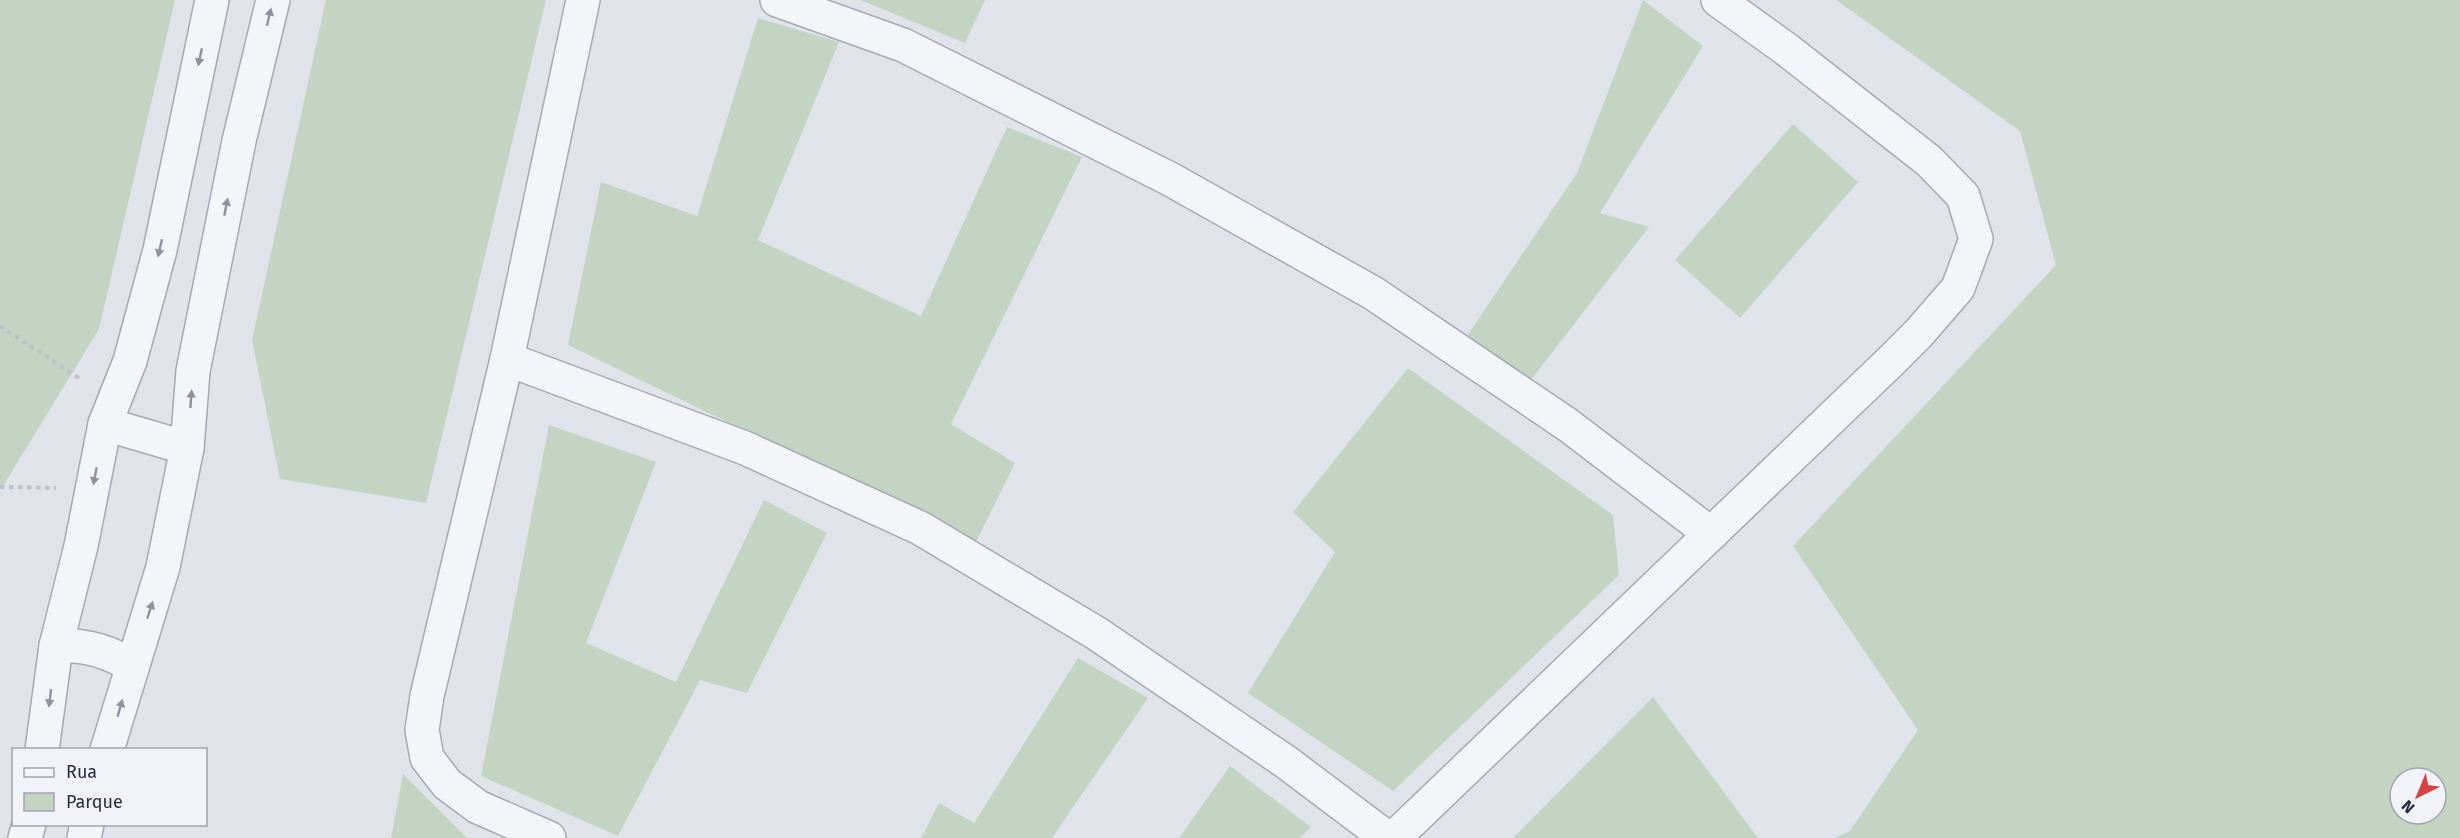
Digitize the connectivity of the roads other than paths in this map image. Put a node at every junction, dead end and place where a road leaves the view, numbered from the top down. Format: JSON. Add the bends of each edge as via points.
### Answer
{"nodes":[{"id":1,"x":212,"y":0,"type":"edge"},
{"id":2,"x":273,"y":0,"type":"edge"},
{"id":3,"x":583,"y":0,"type":"edge"},
{"id":4,"x":777,"y":0,"type":"edge"},
{"id":5,"x":1718,"y":0,"type":"edge"},
{"id":6,"x":507,"y":359,"type":"junction"},
{"id":7,"x":110,"y":412,"type":"junction"},
{"id":8,"x":187,"y":448,"type":"junction"},
{"id":9,"x":1711,"y":534,"type":"junction"},
{"id":10,"x":56,"y":646,"type":"junction"},
{"id":11,"x":132,"y":666,"type":"junction"},
{"id":12,"x":42,"y":748,"type":"edge"},
{"id":13,"x":108,"y":748,"type":"edge"},
{"id":14,"x":549,"y":838,"type":"edge"},
{"id":15,"x":1387,"y":838,"type":"edge"},
{"id":16,"x":1394,"y":838,"type":"edge"}],
"edges":[{"from":1,"to":7,"type":"street","one_way":true,"via":[[160,250],[130,361]]},
{"from":8,"to":2,"type":"street","one_way":true,"via":[[193,371],[239,141]]},
{"from":3,"to":6,"type":"street"},
{"from":4,"to":9,"type":"street","via":[[903,45],[1170,179],[1373,292],[1568,425]]},
{"from":5,"to":9,"type":"street","via":[[1929,161],[1963,196],[1976,239],[1958,288],[1919,333]]},
{"from":6,"to":14,"type":"street","via":[[422,730],[426,758],[447,784],[478,807]]},
{"from":6,"to":15,"type":"street","via":[[745,448],[920,528],[1096,633],[1286,762]]},
{"from":7,"to":8,"type":"street"},
{"from":7,"to":10,"type":"street","one_way":true},
{"from":11,"to":8,"type":"street","one_way":true,"via":[[163,567]]},
{"from":9,"to":16,"type":"street"},
{"from":10,"to":11,"type":"street","via":[[93,649]]},
{"from":10,"to":12,"type":"street","one_way":true},
{"from":13,"to":11,"type":"street","one_way":true}]}
